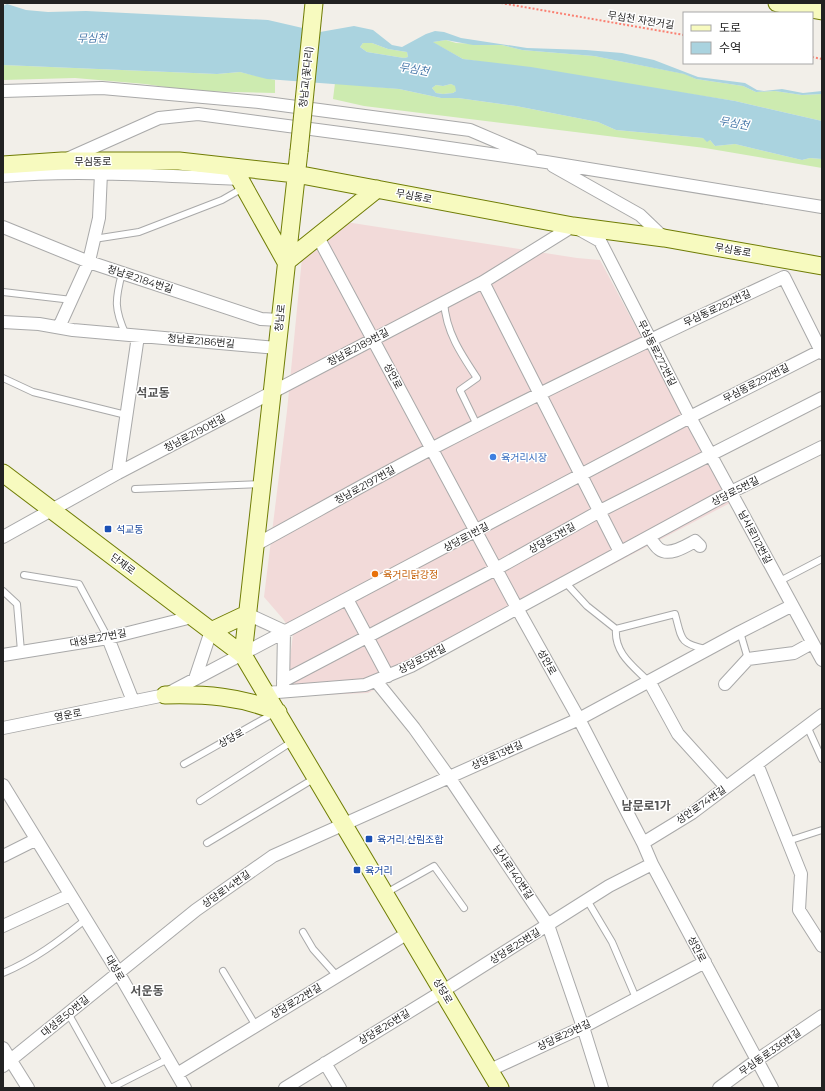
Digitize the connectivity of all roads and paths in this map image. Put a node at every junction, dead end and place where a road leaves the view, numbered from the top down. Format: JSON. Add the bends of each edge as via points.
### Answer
{"nodes":[{"id":1,"x":314,"y":3,"type":"edge"},
{"id":2,"x":501,"y":3,"type":"edge"},
{"id":3,"x":777,"y":3,"type":"edge"},
{"id":4,"x":822,"y":11,"type":"edge"},
{"id":5,"x":683,"y":35,"type":"edge"},
{"id":6,"x":3,"y":91,"type":"edge"},
{"id":7,"x":299,"y":151,"type":"joint"},
{"id":8,"x":62,"y":161,"type":"junction"},
{"id":9,"x":546,"y":162,"type":"junction"},
{"id":10,"x":3,"y":165,"type":"edge"},
{"id":11,"x":101,"y":173,"type":"junction"},
{"id":12,"x":296,"y":174,"type":"junction"},
{"id":13,"x":3,"y":176,"type":"edge"},
{"id":14,"x":239,"y":178,"type":"junction"},
{"id":15,"x":377,"y":189,"type":"junction"},
{"id":16,"x":822,"y":207,"type":"edge"},
{"id":17,"x":573,"y":226,"type":"junction"},
{"id":18,"x":3,"y":229,"type":"edge"},
{"id":19,"x":318,"y":237,"type":"junction"},
{"id":20,"x":664,"y":238,"type":"junction"},
{"id":21,"x":94,"y":239,"type":"junction"},
{"id":22,"x":788,"y":260,"type":"junction"},
{"id":23,"x":89,"y":262,"type":"junction"},
{"id":24,"x":286,"y":262,"type":"junction"},
{"id":25,"x":822,"y":266,"type":"edge"},
{"id":26,"x":122,"y":273,"type":"junction"},
{"id":27,"x":784,"y":277,"type":"junction"},
{"id":28,"x":483,"y":282,"type":"junction"},
{"id":29,"x":3,"y":292,"type":"edge"},
{"id":30,"x":72,"y":300,"type":"junction"},
{"id":31,"x":444,"y":302,"type":"junction"},
{"id":32,"x":280,"y":320,"type":"junction"},
{"id":33,"x":3,"y":322,"type":"edge"},
{"id":34,"x":59,"y":328,"type":"junction"},
{"id":35,"x":132,"y":335,"type":"junction"},
{"id":36,"x":373,"y":338,"type":"junction"},
{"id":37,"x":650,"y":340,"type":"junction"},
{"id":38,"x":277,"y":348,"type":"junction"},
{"id":39,"x":822,"y":351,"type":"edge"},
{"id":40,"x":3,"y":378,"type":"edge"},
{"id":41,"x":272,"y":392,"type":"junction"},
{"id":42,"x":539,"y":394,"type":"junction"},
{"id":43,"x":822,"y":398,"type":"edge"},
{"id":44,"x":126,"y":414,"type":"junction"},
{"id":45,"x":690,"y":417,"type":"junction"},
{"id":46,"x":477,"y":426,"type":"junction"},
{"id":47,"x":432,"y":448,"type":"junction"},
{"id":48,"x":822,"y":448,"type":"edge"},
{"id":49,"x":711,"y":455,"type":"junction"},
{"id":50,"x":118,"y":473,"type":"junction"},
{"id":51,"x":3,"y":474,"type":"edge"},
{"id":52,"x":582,"y":475,"type":"junction"},
{"id":53,"x":262,"y":484,"type":"junction"},
{"id":54,"x":135,"y":489,"type":"dead end"},
{"id":55,"x":731,"y":492,"type":"junction"},
{"id":56,"x":52,"y":511,"type":"junction"},
{"id":57,"x":600,"y":511,"type":"junction"},
{"id":58,"x":476,"y":532,"type":"junction"},
{"id":59,"x":649,"y":536,"type":"junction"},
{"id":60,"x":3,"y":537,"type":"edge"},
{"id":61,"x":255,"y":545,"type":"junction"},
{"id":62,"x":700,"y":546,"type":"dead end"},
{"id":63,"x":620,"y":552,"type":"junction"},
{"id":64,"x":822,"y":559,"type":"edge"},
{"id":65,"x":496,"y":569,"type":"junction"},
{"id":66,"x":24,"y":575,"type":"dead end"},
{"id":67,"x":565,"y":582,"type":"junction"},
{"id":68,"x":778,"y":582,"type":"junction"},
{"id":69,"x":3,"y":591,"type":"edge"},
{"id":70,"x":347,"y":599,"type":"junction"},
{"id":71,"x":791,"y":606,"type":"junction"},
{"id":72,"x":517,"y":608,"type":"junction"},
{"id":73,"x":247,"y":614,"type":"junction"},
{"id":74,"x":192,"y":617,"type":"junction"},
{"id":75,"x":616,"y":629,"type":"junction"},
{"id":76,"x":211,"y":631,"type":"junction"},
{"id":77,"x":284,"y":631,"type":"junction"},
{"id":78,"x":740,"y":632,"type":"junction"},
{"id":79,"x":108,"y":638,"type":"junction"},
{"id":80,"x":367,"y":638,"type":"junction"},
{"id":81,"x":812,"y":643,"type":"junction"},
{"id":82,"x":707,"y":650,"type":"junction"},
{"id":83,"x":21,"y":652,"type":"junction"},
{"id":84,"x":242,"y":655,"type":"junction"},
{"id":85,"x":3,"y":656,"type":"edge"},
{"id":86,"x":748,"y":658,"type":"junction"},
{"id":87,"x":822,"y":660,"type":"edge"},
{"id":88,"x":388,"y":676,"type":"junction"},
{"id":89,"x":195,"y":679,"type":"junction"},
{"id":90,"x":376,"y":681,"type":"junction"},
{"id":91,"x":649,"y":681,"type":"junction"},
{"id":92,"x":725,"y":684,"type":"dead end"},
{"id":93,"x":283,"y":686,"type":"junction"},
{"id":94,"x":265,"y":693,"type":"junction"},
{"id":95,"x":165,"y":695,"type":"junction"},
{"id":96,"x":133,"y":701,"type":"junction"},
{"id":97,"x":278,"y":712,"type":"junction"},
{"id":98,"x":822,"y":715,"type":"edge"},
{"id":99,"x":579,"y":719,"type":"junction"},
{"id":100,"x":807,"y":726,"type":"junction"},
{"id":101,"x":3,"y":728,"type":"edge"},
{"id":102,"x":294,"y":740,"type":"junction"},
{"id":103,"x":822,"y":759,"type":"edge"},
{"id":104,"x":184,"y":764,"type":"dead end"},
{"id":105,"x":757,"y":764,"type":"junction"},
{"id":106,"x":316,"y":777,"type":"junction"},
{"id":107,"x":449,"y":777,"type":"junction"},
{"id":108,"x":3,"y":785,"type":"edge"},
{"id":109,"x":726,"y":787,"type":"junction"},
{"id":110,"x":200,"y":801,"type":"dead end"},
{"id":111,"x":344,"y":823,"type":"junction"},
{"id":112,"x":822,"y":830,"type":"edge"},
{"id":113,"x":35,"y":840,"type":"junction"},
{"id":114,"x":788,"y":841,"type":"junction"},
{"id":115,"x":207,"y":843,"type":"dead end"},
{"id":116,"x":643,"y":843,"type":"junction"},
{"id":117,"x":3,"y":856,"type":"edge"},
{"id":118,"x":652,"y":864,"type":"junction"},
{"id":119,"x":385,"y":893,"type":"junction"},
{"id":120,"x":70,"y":895,"type":"junction"},
{"id":121,"x":587,"y":900,"type":"junction"},
{"id":122,"x":464,"y":908,"type":"dead end"},
{"id":123,"x":85,"y":920,"type":"junction"},
{"id":124,"x":548,"y":925,"type":"junction"},
{"id":125,"x":3,"y":926,"type":"edge"},
{"id":126,"x":304,"y":932,"type":"dead end"},
{"id":127,"x":408,"y":933,"type":"junction"},
{"id":128,"x":822,"y":946,"type":"edge"},
{"id":129,"x":704,"y":962,"type":"junction"},
{"id":130,"x":223,"y":970,"type":"dead end"},
{"id":131,"x":118,"y":972,"type":"junction"},
{"id":132,"x":3,"y":973,"type":"edge"},
{"id":133,"x":337,"y":976,"type":"junction"},
{"id":134,"x":443,"y":991,"type":"junction"},
{"id":135,"x":636,"y":998,"type":"junction"},
{"id":136,"x":68,"y":1013,"type":"junction"},
{"id":137,"x":822,"y":1016,"type":"edge"},
{"id":138,"x":256,"y":1026,"type":"junction"},
{"id":139,"x":583,"y":1027,"type":"junction"},
{"id":140,"x":3,"y":1048,"type":"edge"},
{"id":141,"x":168,"y":1059,"type":"junction"},
{"id":142,"x":757,"y":1060,"type":"junction"},
{"id":143,"x":7,"y":1063,"type":"edge"},
{"id":144,"x":325,"y":1063,"type":"junction"},
{"id":145,"x":490,"y":1070,"type":"junction"},
{"id":146,"x":177,"y":1074,"type":"junction"},
{"id":147,"x":28,"y":1088,"type":"edge"},
{"id":148,"x":110,"y":1088,"type":"edge"},
{"id":149,"x":185,"y":1088,"type":"edge"},
{"id":150,"x":284,"y":1088,"type":"edge"},
{"id":151,"x":340,"y":1088,"type":"edge"},
{"id":152,"x":500,"y":1088,"type":"edge"},
{"id":153,"x":602,"y":1088,"type":"edge"},
{"id":154,"x":719,"y":1088,"type":"edge"},
{"id":155,"x":772,"y":1088,"type":"edge"}],
"edges":[{"from":1,"to":7,"type":"street","name":"청남교(꽃다리)","bridge":true},
{"from":2,"to":5,"type":"path","name":"무심천 자전거길"},
{"from":3,"to":4,"type":"street"},
{"from":6,"to":9,"type":"street","via":[[102,88],[259,102],[470,130]]},
{"from":7,"to":12,"type":"street","name":"청남로"},
{"from":8,"to":9,"type":"street","via":[[159,118],[198,114]]},
{"from":8,"to":10,"type":"street","name":"무심동로"},
{"from":8,"to":14,"type":"street","name":"무심동로","via":[[179,161]]},
{"from":9,"to":16,"type":"street"},
{"from":9,"to":20,"type":"street","via":[[640,215]]},
{"from":11,"to":13,"type":"street"},
{"from":11,"to":14,"type":"street","name":"무심동로"},
{"from":11,"to":21,"type":"street","name":"무심동로","via":[[99,218]]},
{"from":12,"to":14,"type":"street","name":"무심동로"},
{"from":12,"to":15,"type":"street","name":"무심동로"},
{"from":12,"to":24,"type":"street","name":"청남로"},
{"from":14,"to":21,"type":"lane","via":[[222,200],[139,232]]},
{"from":14,"to":24,"type":"street"},
{"from":15,"to":17,"type":"street","name":"무심동로"},
{"from":15,"to":19,"type":"street"},
{"from":17,"to":20,"type":"street","name":"무심동로"},
{"from":17,"to":28,"type":"street","name":"청남로2189번길"},
{"from":17,"to":37,"type":"street","name":"무심동로272번길","via":[[600,241]]},
{"from":18,"to":23,"type":"street","name":"청남로2184번길"},
{"from":19,"to":24,"type":"street"},
{"from":19,"to":36,"type":"street","name":"성안로"},
{"from":20,"to":22,"type":"street","name":"무심동로"},
{"from":21,"to":23,"type":"street","name":"무심동로"},
{"from":22,"to":25,"type":"street","name":"무심동로"},
{"from":22,"to":27,"type":"street"},
{"from":23,"to":26,"type":"street","name":"청남로2184번길"},
{"from":23,"to":30,"type":"street"},
{"from":24,"to":32,"type":"street","name":"청남로"},
{"from":26,"to":32,"type":"street","name":"청남로2184번길","via":[[261,319]]},
{"from":26,"to":35,"type":"lane","via":[[116,298],[118,318]]},
{"from":27,"to":37,"type":"street","name":"무심동로282번길"},
{"from":27,"to":39,"type":"street"},
{"from":28,"to":31,"type":"street","name":"청남로2189번길"},
{"from":28,"to":42,"type":"street"},
{"from":29,"to":30,"type":"lane"},
{"from":30,"to":34,"type":"street"},
{"from":31,"to":36,"type":"street","name":"청남로2189번길"},
{"from":31,"to":46,"type":"lane","via":[[445,318],[455,343],[477,378],[460,390]]},
{"from":32,"to":38,"type":"street","name":"청남로"},
{"from":33,"to":34,"type":"street","name":"청남로2186번길"},
{"from":34,"to":35,"type":"street","name":"청남로2186번길"},
{"from":35,"to":38,"type":"street","name":"청남로2186번길"},
{"from":35,"to":44,"type":"street"},
{"from":36,"to":41,"type":"street","name":"청남로2189번길"},
{"from":36,"to":47,"type":"street","name":"성안로"},
{"from":37,"to":42,"type":"street","name":"청남로2197번길"},
{"from":37,"to":45,"type":"street","name":"무심동로272번길"},
{"from":38,"to":41,"type":"street","name":"청남로"},
{"from":39,"to":45,"type":"street","name":"무심동로292번길"},
{"from":40,"to":44,"type":"lane","via":[[33,392]]},
{"from":41,"to":50,"type":"street","name":"청남로2190번길"},
{"from":41,"to":53,"type":"street","name":"청남로"},
{"from":42,"to":46,"type":"street","name":"청남로2197번길"},
{"from":42,"to":52,"type":"street"},
{"from":43,"to":49,"type":"street","name":"상당로3번길"},
{"from":44,"to":50,"type":"street"},
{"from":45,"to":49,"type":"street","name":"무심동로272번길"},
{"from":45,"to":52,"type":"street","name":"상당로1번길"},
{"from":46,"to":47,"type":"street","name":"청남로2197번길"},
{"from":47,"to":58,"type":"street","name":"성안로"},
{"from":47,"to":61,"type":"street","name":"청남로2197번길"},
{"from":48,"to":55,"type":"street","name":"상당로5번길"},
{"from":49,"to":55,"type":"street","name":"무심동로272번길"},
{"from":49,"to":57,"type":"street","name":"상당로3번길"},
{"from":50,"to":56,"type":"street","name":"청남로2190번길"},
{"from":51,"to":56,"type":"street","name":"단재로"},
{"from":52,"to":57,"type":"street"},
{"from":52,"to":58,"type":"street","name":"상당로1번길"},
{"from":53,"to":54,"type":"lane"},
{"from":53,"to":61,"type":"street","name":"청남로"},
{"from":55,"to":59,"type":"street","name":"상당로5번길"},
{"from":55,"to":68,"type":"street","name":"남사로112번길"},
{"from":56,"to":60,"type":"street","name":"청남로2190번길"},
{"from":56,"to":74,"type":"street","name":"단재로"},
{"from":57,"to":63,"type":"street"},
{"from":57,"to":65,"type":"street","name":"상당로3번길"},
{"from":58,"to":65,"type":"street","name":"성안로"},
{"from":58,"to":70,"type":"street","name":"상당로1번길"},
{"from":59,"to":62,"type":"street","via":[[659,549],[666,552],[683,548],[695,541]]},
{"from":59,"to":63,"type":"street","name":"상당로5번길"},
{"from":61,"to":73,"type":"street","name":"청남로"},
{"from":63,"to":67,"type":"street","name":"상당로5번길"},
{"from":64,"to":68,"type":"lane"},
{"from":65,"to":72,"type":"street","name":"성안로"},
{"from":65,"to":80,"type":"street","name":"상당로3번길"},
{"from":66,"to":79,"type":"lane","via":[[79,584]]},
{"from":67,"to":72,"type":"street","name":"상당로5번길"},
{"from":67,"to":75,"type":"lane","via":[[587,606]]},
{"from":68,"to":71,"type":"street","name":"남사로112번길"},
{"from":69,"to":83,"type":"lane","via":[[18,604]]},
{"from":70,"to":77,"type":"street","name":"상당로1번길"},
{"from":70,"to":80,"type":"street"},
{"from":71,"to":78,"type":"street","name":"상당로13번길"},
{"from":71,"to":81,"type":"street","name":"남사로112번길"},
{"from":72,"to":88,"type":"street","name":"상당로5번길"},
{"from":72,"to":99,"type":"street","name":"성안로"},
{"from":73,"to":76,"type":"street"},
{"from":73,"to":77,"type":"street"},
{"from":73,"to":84,"type":"street","name":"청남로"},
{"from":74,"to":76,"type":"street","name":"단재로"},
{"from":74,"to":79,"type":"street","name":"대성로27번길"},
{"from":75,"to":82,"type":"lane","via":[[674,614],[681,637],[688,645]]},
{"from":75,"to":91,"type":"lane","via":[[618,650]]},
{"from":76,"to":84,"type":"street","name":"단재로"},
{"from":76,"to":89,"type":"street"},
{"from":77,"to":84,"type":"street","name":"상당로1번길"},
{"from":77,"to":93,"type":"street"},
{"from":78,"to":82,"type":"street","name":"상당로13번길"},
{"from":78,"to":86,"type":"lane"},
{"from":79,"to":83,"type":"street","name":"대성로27번길"},
{"from":79,"to":96,"type":"street"},
{"from":80,"to":88,"type":"street"},
{"from":80,"to":93,"type":"street","name":"상당로3번길"},
{"from":81,"to":86,"type":"street","via":[[794,653]]},
{"from":81,"to":87,"type":"street","name":"남사로112번길"},
{"from":82,"to":91,"type":"street","name":"상당로13번길"},
{"from":83,"to":85,"type":"street","name":"대성로27번길"},
{"from":84,"to":89,"type":"street","name":"영운로"},
{"from":84,"to":94,"type":"street","name":"상당로"},
{"from":86,"to":92,"type":"street"},
{"from":88,"to":90,"type":"street","name":"상당로5번길"},
{"from":89,"to":95,"type":"street","name":"영운로"},
{"from":90,"to":93,"type":"street","name":"상당로5번길","via":[[365,685]]},
{"from":90,"to":107,"type":"street","name":"남사로140번길"},
{"from":91,"to":99,"type":"street","name":"상당로13번길"},
{"from":91,"to":109,"type":"street","via":[[678,734]]},
{"from":93,"to":94,"type":"street","name":"상당로5번길"},
{"from":94,"to":97,"type":"street","name":"상당로"},
{"from":95,"to":96,"type":"street","name":"영운로"},
{"from":95,"to":97,"type":"street","via":[[221,696],[261,704]]},
{"from":96,"to":101,"type":"street","name":"영운로"},
{"from":97,"to":102,"type":"street","name":"상당로"},
{"from":97,"to":104,"type":"lane","name":"상당로"},
{"from":98,"to":100,"type":"street","name":"성안로74번길"},
{"from":99,"to":107,"type":"street","name":"상당로13번길"},
{"from":99,"to":116,"type":"street","name":"성안로"},
{"from":100,"to":103,"type":"lane"},
{"from":100,"to":105,"type":"street","name":"성안로74번길"},
{"from":102,"to":106,"type":"street","name":"상당로"},
{"from":102,"to":110,"type":"lane"},
{"from":105,"to":109,"type":"street","name":"성안로74번길"},
{"from":105,"to":114,"type":"street"},
{"from":106,"to":111,"type":"street","name":"상당로"},
{"from":106,"to":115,"type":"lane"},
{"from":107,"to":111,"type":"street","name":"상당로13번길"},
{"from":107,"to":124,"type":"street","name":"남사로140번길"},
{"from":108,"to":113,"type":"street","name":"대성로"},
{"from":109,"to":116,"type":"street","name":"성안로74번길","via":[[692,813]]},
{"from":111,"to":119,"type":"street","name":"상당로"},
{"from":111,"to":131,"type":"street","name":"상당로14번길","via":[[273,856],[196,910]]},
{"from":112,"to":114,"type":"lane"},
{"from":113,"to":117,"type":"street"},
{"from":113,"to":120,"type":"street","name":"대성로"},
{"from":114,"to":128,"type":"street","via":[[801,874],[799,910]]},
{"from":116,"to":118,"type":"street","name":"성안로"},
{"from":118,"to":121,"type":"street","name":"상당로25번길"},
{"from":118,"to":129,"type":"street","name":"성안로"},
{"from":119,"to":122,"type":"lane","via":[[434,866]]},
{"from":119,"to":127,"type":"street","name":"상당로"},
{"from":120,"to":123,"type":"street","name":"대성로"},
{"from":120,"to":125,"type":"street"},
{"from":121,"to":124,"type":"street","name":"상당로25번길"},
{"from":121,"to":135,"type":"lane","via":[[612,942]]},
{"from":123,"to":131,"type":"street","name":"대성로"},
{"from":123,"to":132,"type":"lane","via":[[47,950]]},
{"from":124,"to":134,"type":"street","name":"상당로25번길"},
{"from":124,"to":139,"type":"street","name":"남사로140번길"},
{"from":126,"to":133,"type":"lane","via":[[313,949]]},
{"from":127,"to":133,"type":"street","name":"상당로22번길"},
{"from":127,"to":134,"type":"street","name":"상당로"},
{"from":129,"to":135,"type":"street","name":"상당로29번길"},
{"from":129,"to":142,"type":"street","name":"성안로"},
{"from":130,"to":138,"type":"lane"},
{"from":131,"to":136,"type":"street","name":"대성로50번길"},
{"from":131,"to":141,"type":"street","name":"대성로"},
{"from":133,"to":138,"type":"street","name":"상당로22번길"},
{"from":134,"to":144,"type":"street","name":"상당로26번길"},
{"from":134,"to":145,"type":"street","name":"상당로"},
{"from":135,"to":139,"type":"street","name":"상당로29번길"},
{"from":136,"to":143,"type":"street","name":"대성로50번길"},
{"from":136,"to":148,"type":"lane"},
{"from":137,"to":142,"type":"street","name":"무심동로336번길"},
{"from":138,"to":146,"type":"street","name":"상당로22번길"},
{"from":139,"to":145,"type":"street","name":"상당로29번길"},
{"from":139,"to":153,"type":"street","name":"남사로140번길"},
{"from":140,"to":143,"type":"street"},
{"from":141,"to":146,"type":"street","name":"대성로"},
{"from":141,"to":148,"type":"lane"},
{"from":142,"to":154,"type":"street","name":"무심동로336번길"},
{"from":142,"to":155,"type":"street","name":"성안로"},
{"from":143,"to":147,"type":"street"},
{"from":144,"to":150,"type":"street","name":"상당로26번길"},
{"from":144,"to":151,"type":"street"},
{"from":145,"to":152,"type":"street","name":"상당로"},
{"from":146,"to":149,"type":"street","name":"대성로"}]}
